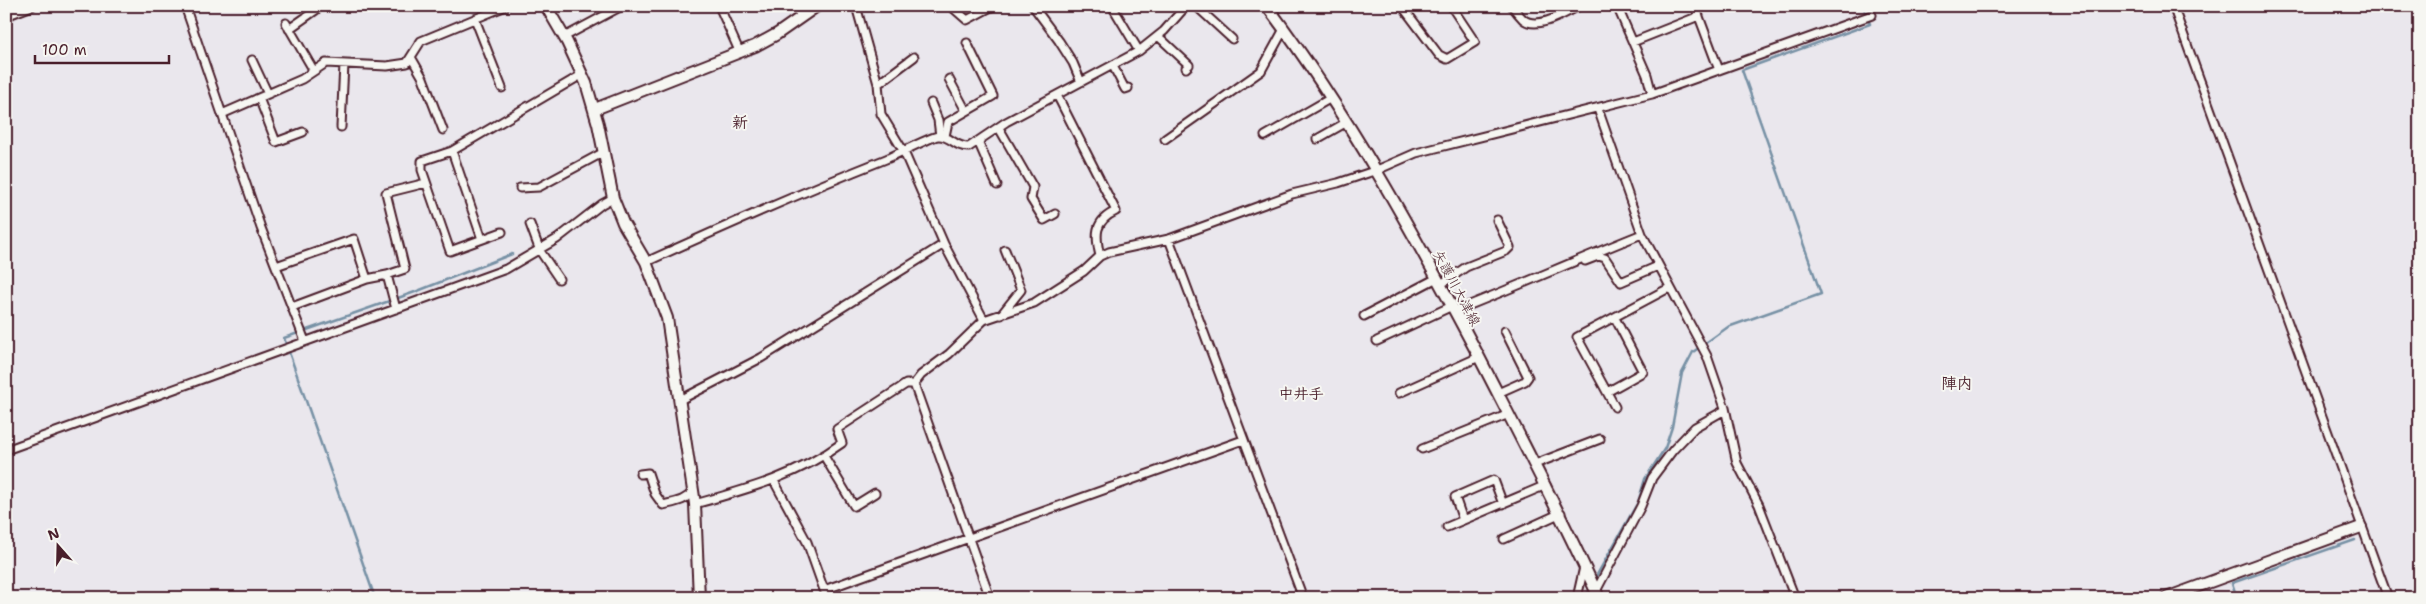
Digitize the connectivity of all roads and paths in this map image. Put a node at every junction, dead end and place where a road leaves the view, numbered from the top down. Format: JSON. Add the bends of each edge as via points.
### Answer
{"nodes":[{"id":1,"x":32,"y":6,"type":"edge"},
{"id":2,"x":185,"y":6,"type":"edge"},
{"id":3,"x":506,"y":6,"type":"edge"},
{"id":4,"x":546,"y":6,"type":"edge"},
{"id":5,"x":622,"y":6,"type":"edge"},
{"id":6,"x":719,"y":6,"type":"edge"},
{"id":7,"x":796,"y":6,"type":"edge"},
{"id":8,"x":817,"y":6,"type":"edge"},
{"id":9,"x":856,"y":6,"type":"edge"},
{"id":10,"x":951,"y":6,"type":"edge"},
{"id":11,"x":993,"y":6,"type":"edge"},
{"id":12,"x":1033,"y":6,"type":"edge"},
{"id":13,"x":1112,"y":6,"type":"edge"},
{"id":14,"x":1186,"y":6,"type":"edge"},
{"id":15,"x":1196,"y":6,"type":"edge"},
{"id":16,"x":1267,"y":6,"type":"edge"},
{"id":17,"x":1402,"y":6,"type":"edge"},
{"id":18,"x":1512,"y":6,"type":"edge"},
{"id":19,"x":1579,"y":6,"type":"edge"},
{"id":20,"x":1617,"y":6,"type":"edge"},
{"id":21,"x":1695,"y":6,"type":"edge"},
{"id":22,"x":2173,"y":6,"type":"edge"},
{"id":23,"x":1454,"y":7,"type":"edge"},
{"id":24,"x":316,"y":10,"type":"dead end"},
{"id":25,"x":1872,"y":15,"type":"dead end"},
{"id":26,"x":6,"y":16,"type":"edge"},
{"id":27,"x":1698,"y":16,"type":"junction"},
{"id":28,"x":801,"y":18,"type":"junction"},
{"id":29,"x":475,"y":19,"type":"junction"},
{"id":30,"x":1284,"y":29,"type":"junction"},
{"id":31,"x":1158,"y":36,"type":"junction"},
{"id":32,"x":564,"y":37,"type":"junction"},
{"id":33,"x":1232,"y":39,"type":"dead end"},
{"id":34,"x":1633,"y":42,"type":"junction"},
{"id":35,"x":967,"y":43,"type":"dead end"},
{"id":36,"x":1139,"y":51,"type":"junction"},
{"id":37,"x":740,"y":53,"type":"junction"},
{"id":38,"x":411,"y":57,"type":"junction"},
{"id":39,"x":914,"y":57,"type":"dead end"},
{"id":40,"x":252,"y":60,"type":"dead end"},
{"id":41,"x":344,"y":64,"type":"junction"},
{"id":42,"x":1113,"y":66,"type":"junction"},
{"id":43,"x":1186,"y":68,"type":"dead end"},
{"id":44,"x":1719,"y":70,"type":"junction"},
{"id":45,"x":314,"y":71,"type":"junction"},
{"id":46,"x":583,"y":74,"type":"junction"},
{"id":47,"x":949,"y":79,"type":"dead end"},
{"id":48,"x":1081,"y":82,"type":"junction"},
{"id":49,"x":878,"y":84,"type":"junction"},
{"id":50,"x":502,"y":88,"type":"dead end"},
{"id":51,"x":1128,"y":88,"type":"dead end"},
{"id":52,"x":268,"y":94,"type":"junction"},
{"id":53,"x":1652,"y":94,"type":"junction"},
{"id":54,"x":1056,"y":95,"type":"junction"},
{"id":55,"x":259,"y":98,"type":"junction"},
{"id":56,"x":1331,"y":98,"type":"junction"},
{"id":57,"x":931,"y":103,"type":"dead end"},
{"id":58,"x":595,"y":109,"type":"junction"},
{"id":59,"x":1598,"y":109,"type":"junction"},
{"id":60,"x":966,"y":111,"type":"junction"},
{"id":61,"x":222,"y":114,"type":"junction"},
{"id":62,"x":1347,"y":122,"type":"junction"},
{"id":63,"x":341,"y":127,"type":"dead end"},
{"id":64,"x":999,"y":128,"type":"junction"},
{"id":65,"x":443,"y":130,"type":"dead end"},
{"id":66,"x":303,"y":132,"type":"dead end"},
{"id":67,"x":943,"y":136,"type":"junction"},
{"id":68,"x":1265,"y":136,"type":"dead end"},
{"id":69,"x":1317,"y":138,"type":"dead end"},
{"id":70,"x":1165,"y":139,"type":"dead end"},
{"id":71,"x":978,"y":142,"type":"junction"},
{"id":72,"x":452,"y":151,"type":"junction"},
{"id":73,"x":604,"y":152,"type":"junction"},
{"id":74,"x":904,"y":152,"type":"junction"},
{"id":75,"x":1377,"y":170,"type":"junction"},
{"id":76,"x":426,"y":183,"type":"junction"},
{"id":77,"x":997,"y":185,"type":"dead end"},
{"id":78,"x":520,"y":188,"type":"dead end"},
{"id":79,"x":613,"y":198,"type":"junction"},
{"id":80,"x":1055,"y":214,"type":"dead end"},
{"id":81,"x":1497,"y":220,"type":"dead end"},
{"id":82,"x":530,"y":224,"type":"dead end"},
{"id":83,"x":502,"y":232,"type":"dead end"},
{"id":84,"x":1642,"y":234,"type":"junction"},
{"id":85,"x":482,"y":239,"type":"junction"},
{"id":86,"x":1169,"y":239,"type":"junction"},
{"id":87,"x":944,"y":244,"type":"junction"},
{"id":88,"x":1004,"y":250,"type":"dead end"},
{"id":89,"x":540,"y":251,"type":"junction"},
{"id":90,"x":1100,"y":256,"type":"junction"},
{"id":91,"x":646,"y":262,"type":"junction"},
{"id":92,"x":276,"y":266,"type":"junction"},
{"id":93,"x":1658,"y":266,"type":"junction"},
{"id":94,"x":1561,"y":269,"type":"dead end"},
{"id":95,"x":387,"y":276,"type":"junction"},
{"id":96,"x":367,"y":279,"type":"junction"},
{"id":97,"x":559,"y":279,"type":"dead end"},
{"id":98,"x":1438,"y":281,"type":"junction"},
{"id":99,"x":1669,"y":288,"type":"junction"},
{"id":100,"x":292,"y":307,"type":"junction"},
{"id":101,"x":396,"y":308,"type":"junction"},
{"id":102,"x":1453,"y":308,"type":"junction"},
{"id":103,"x":1001,"y":315,"type":"junction"},
{"id":104,"x":1364,"y":316,"type":"dead end"},
{"id":105,"x":1615,"y":318,"type":"junction"},
{"id":106,"x":984,"y":320,"type":"junction"},
{"id":107,"x":1504,"y":331,"type":"dead end"},
{"id":108,"x":1377,"y":341,"type":"dead end"},
{"id":109,"x":305,"y":342,"type":"junction"},
{"id":110,"x":1479,"y":357,"type":"junction"},
{"id":111,"x":914,"y":384,"type":"junction"},
{"id":112,"x":1607,"y":392,"type":"junction"},
{"id":113,"x":1399,"y":393,"type":"dead end"},
{"id":114,"x":1498,"y":394,"type":"junction"},
{"id":115,"x":680,"y":400,"type":"junction"},
{"id":116,"x":1615,"y":407,"type":"dead end"},
{"id":117,"x":1725,"y":410,"type":"junction"},
{"id":118,"x":1509,"y":414,"type":"junction"},
{"id":119,"x":1600,"y":439,"type":"dead end"},
{"id":120,"x":1242,"y":440,"type":"junction"},
{"id":121,"x":1422,"y":449,"type":"dead end"},
{"id":122,"x":6,"y":450,"type":"edge"},
{"id":123,"x":824,"y":456,"type":"junction"},
{"id":124,"x":1535,"y":464,"type":"junction"},
{"id":125,"x":640,"y":474,"type":"dead end"},
{"id":126,"x":774,"y":481,"type":"junction"},
{"id":127,"x":1546,"y":485,"type":"junction"},
{"id":128,"x":693,"y":491,"type":"junction"},
{"id":129,"x":875,"y":493,"type":"dead end"},
{"id":130,"x":695,"y":504,"type":"junction"},
{"id":131,"x":1503,"y":504,"type":"junction"},
{"id":132,"x":1561,"y":513,"type":"junction"},
{"id":133,"x":1463,"y":520,"type":"junction"},
{"id":134,"x":1447,"y":526,"type":"dead end"},
{"id":135,"x":2361,"y":527,"type":"junction"},
{"id":136,"x":969,"y":538,"type":"junction"},
{"id":137,"x":1504,"y":539,"type":"dead end"},
{"id":138,"x":1585,"y":566,"type":"junction"},
{"id":139,"x":1597,"y":595,"type":"edge"},
{"id":140,"x":699,"y":598,"type":"edge"},
{"id":141,"x":990,"y":598,"type":"edge"},
{"id":142,"x":1303,"y":598,"type":"edge"},
{"id":143,"x":1577,"y":598,"type":"edge"},
{"id":144,"x":1795,"y":598,"type":"edge"},
{"id":145,"x":2166,"y":598,"type":"edge"},
{"id":146,"x":2388,"y":598,"type":"edge"}],
"edges":[{"from":1,"to":26,"type":"street"},
{"from":2,"to":61,"type":"street"},
{"from":3,"to":29,"type":"street"},
{"from":4,"to":32,"type":"street"},
{"from":5,"to":32,"type":"street"},
{"from":6,"to":37,"type":"street"},
{"from":7,"to":28,"type":"street"},
{"from":8,"to":28,"type":"street"},
{"from":9,"to":49,"type":"street"},
{"from":10,"to":11,"type":"street","via":[[967,20]]},
{"from":12,"to":48,"type":"street","via":[[1073,63]]},
{"from":13,"to":36,"type":"street"},
{"from":14,"to":31,"type":"street"},
{"from":15,"to":33,"type":"street"},
{"from":16,"to":30,"type":"street","name":"矢護川大津線"},
{"from":17,"to":23,"type":"street","via":[[1439,55],[1447,59],[1474,42]]},
{"from":18,"to":19,"type":"street","via":[[1530,22],[1539,22]]},
{"from":20,"to":34,"type":"street"},
{"from":21,"to":27,"type":"street"},
{"from":22,"to":135,"type":"street"},
{"from":24,"to":45,"type":"street","via":[[288,26]]},
{"from":25,"to":44,"type":"street"},
{"from":27,"to":34,"type":"street"},
{"from":27,"to":44,"type":"street"},
{"from":28,"to":37,"type":"street"},
{"from":29,"to":38,"type":"street","via":[[421,41]]},
{"from":29,"to":50,"type":"street"},
{"from":30,"to":56,"type":"street","name":"矢護川大津線"},
{"from":30,"to":70,"type":"street","via":[[1261,71]]},
{"from":31,"to":36,"type":"street"},
{"from":31,"to":43,"type":"street","via":[[1189,65]]},
{"from":32,"to":46,"type":"street"},
{"from":34,"to":53,"type":"street"},
{"from":35,"to":60,"type":"street","via":[[993,96]]},
{"from":36,"to":42,"type":"street"},
{"from":37,"to":58,"type":"street"},
{"from":38,"to":41,"type":"street","via":[[407,63],[387,66]]},
{"from":38,"to":65,"type":"street","via":[[423,78]]},
{"from":39,"to":49,"type":"street"},
{"from":40,"to":52,"type":"street"},
{"from":41,"to":45,"type":"street","via":[[326,63]]},
{"from":41,"to":63,"type":"street"},
{"from":42,"to":48,"type":"street"},
{"from":42,"to":51,"type":"street","via":[[1125,89]]},
{"from":44,"to":53,"type":"street"},
{"from":45,"to":52,"type":"street"},
{"from":46,"to":58,"type":"street"},
{"from":46,"to":72,"type":"street"},
{"from":47,"to":60,"type":"street"},
{"from":48,"to":54,"type":"street"},
{"from":49,"to":74,"type":"street","via":[[881,114]]},
{"from":52,"to":55,"type":"street"},
{"from":53,"to":59,"type":"street"},
{"from":54,"to":64,"type":"street"},
{"from":54,"to":90,"type":"street","via":[[1116,211],[1105,216],[1097,229]]},
{"from":55,"to":61,"type":"street"},
{"from":55,"to":66,"type":"street","via":[[276,142]]},
{"from":56,"to":62,"type":"street","name":"矢護川大津線"},
{"from":56,"to":68,"type":"street"},
{"from":57,"to":67,"type":"street"},
{"from":58,"to":73,"type":"street"},
{"from":59,"to":75,"type":"street","via":[[1416,153]]},
{"from":59,"to":84,"type":"street"},
{"from":60,"to":67,"type":"street","via":[[948,122]]},
{"from":61,"to":92,"type":"street"},
{"from":62,"to":69,"type":"street"},
{"from":62,"to":75,"type":"street","name":"矢護川大津線"},
{"from":64,"to":71,"type":"street"},
{"from":64,"to":80,"type":"street","via":[[1033,187],[1031,199],[1044,220]]},
{"from":67,"to":71,"type":"street","via":[[962,148]]},
{"from":67,"to":74,"type":"street","via":[[936,136]]},
{"from":71,"to":77,"type":"street"},
{"from":72,"to":76,"type":"street","via":[[422,161]]},
{"from":72,"to":85,"type":"street"},
{"from":73,"to":78,"type":"street","via":[[538,187]]},
{"from":73,"to":79,"type":"street"},
{"from":74,"to":87,"type":"street"},
{"from":74,"to":91,"type":"street","via":[[741,218]]},
{"from":75,"to":86,"type":"street","via":[[1292,194]]},
{"from":75,"to":98,"type":"street","name":"矢護川大津線"},
{"from":76,"to":85,"type":"street","via":[[450,251]]},
{"from":76,"to":95,"type":"street","via":[[386,193],[405,269]]},
{"from":79,"to":89,"type":"street"},
{"from":79,"to":91,"type":"street","via":[[623,223]]},
{"from":81,"to":98,"type":"street","via":[[1510,247]]},
{"from":82,"to":89,"type":"street"},
{"from":83,"to":85,"type":"street"},
{"from":84,"to":93,"type":"street"},
{"from":84,"to":102,"type":"street","via":[[1519,286]]},
{"from":86,"to":90,"type":"street"},
{"from":86,"to":120,"type":"street"},
{"from":87,"to":106,"type":"street"},
{"from":87,"to":115,"type":"street","via":[[761,358]]},
{"from":88,"to":103,"type":"street","via":[[1022,290]]},
{"from":89,"to":97,"type":"street"},
{"from":89,"to":101,"type":"street","via":[[506,269]]},
{"from":90,"to":103,"type":"street","via":[[1084,271],[1034,303]]},
{"from":91,"to":115,"type":"street","via":[[667,318]]},
{"from":92,"to":96,"type":"street","via":[[354,239]]},
{"from":92,"to":100,"type":"street"},
{"from":93,"to":94,"type":"street","via":[[1620,282],[1606,258],[1598,256]]},
{"from":93,"to":99,"type":"street"},
{"from":95,"to":96,"type":"street"},
{"from":95,"to":101,"type":"street"},
{"from":96,"to":100,"type":"street"},
{"from":98,"to":102,"type":"street","name":"矢護川大津線"},
{"from":98,"to":104,"type":"street"},
{"from":99,"to":105,"type":"street"},
{"from":99,"to":117,"type":"street","via":[[1707,356]]},
{"from":100,"to":109,"type":"street"},
{"from":101,"to":109,"type":"street"},
{"from":102,"to":108,"type":"street"},
{"from":102,"to":110,"type":"street","name":"矢護川大津線"},
{"from":103,"to":106,"type":"street"},
{"from":105,"to":112,"type":"street","via":[[1644,372]]},
{"from":105,"to":112,"type":"street","via":[[1577,337]]},
{"from":106,"to":111,"type":"street"},
{"from":107,"to":114,"type":"street","via":[[1528,377]]},
{"from":109,"to":122,"type":"street"},
{"from":110,"to":113,"type":"street"},
{"from":110,"to":114,"type":"street","name":"矢護川大津線"},
{"from":111,"to":123,"type":"street","via":[[906,384],[837,429],[842,443]]},
{"from":111,"to":136,"type":"street"},
{"from":112,"to":116,"type":"street"},
{"from":114,"to":118,"type":"street","name":"矢護川大津線"},
{"from":115,"to":128,"type":"street"},
{"from":117,"to":139,"type":"street","via":[[1695,427],[1652,478]]},
{"from":117,"to":144,"type":"street","via":[[1737,463],[1759,505]]},
{"from":118,"to":121,"type":"street"},
{"from":118,"to":124,"type":"street","name":"矢護川大津線"},
{"from":119,"to":124,"type":"street"},
{"from":120,"to":136,"type":"street"},
{"from":120,"to":142,"type":"street"},
{"from":123,"to":126,"type":"street"},
{"from":123,"to":129,"type":"street","via":[[854,506]]},
{"from":124,"to":127,"type":"street","name":"矢護川大津線"},
{"from":125,"to":128,"type":"street","via":[[648,473],[655,494],[663,505],[681,501]]},
{"from":126,"to":130,"type":"street"},
{"from":126,"to":136,"type":"street","via":[[807,542],[824,590]]},
{"from":127,"to":131,"type":"street"},
{"from":127,"to":132,"type":"street","name":"矢護川大津線"},
{"from":128,"to":130,"type":"street"},
{"from":130,"to":140,"type":"street"},
{"from":131,"to":133,"type":"street"},
{"from":131,"to":133,"type":"street","via":[[1494,480],[1455,497]]},
{"from":132,"to":137,"type":"street"},
{"from":132,"to":138,"type":"street","name":"矢護川大津線"},
{"from":133,"to":134,"type":"street"},
{"from":135,"to":145,"type":"street"},
{"from":135,"to":146,"type":"street"},
{"from":136,"to":141,"type":"street"},
{"from":138,"to":139,"type":"street","name":"矢護川大津線"},
{"from":138,"to":143,"type":"street"}]}
